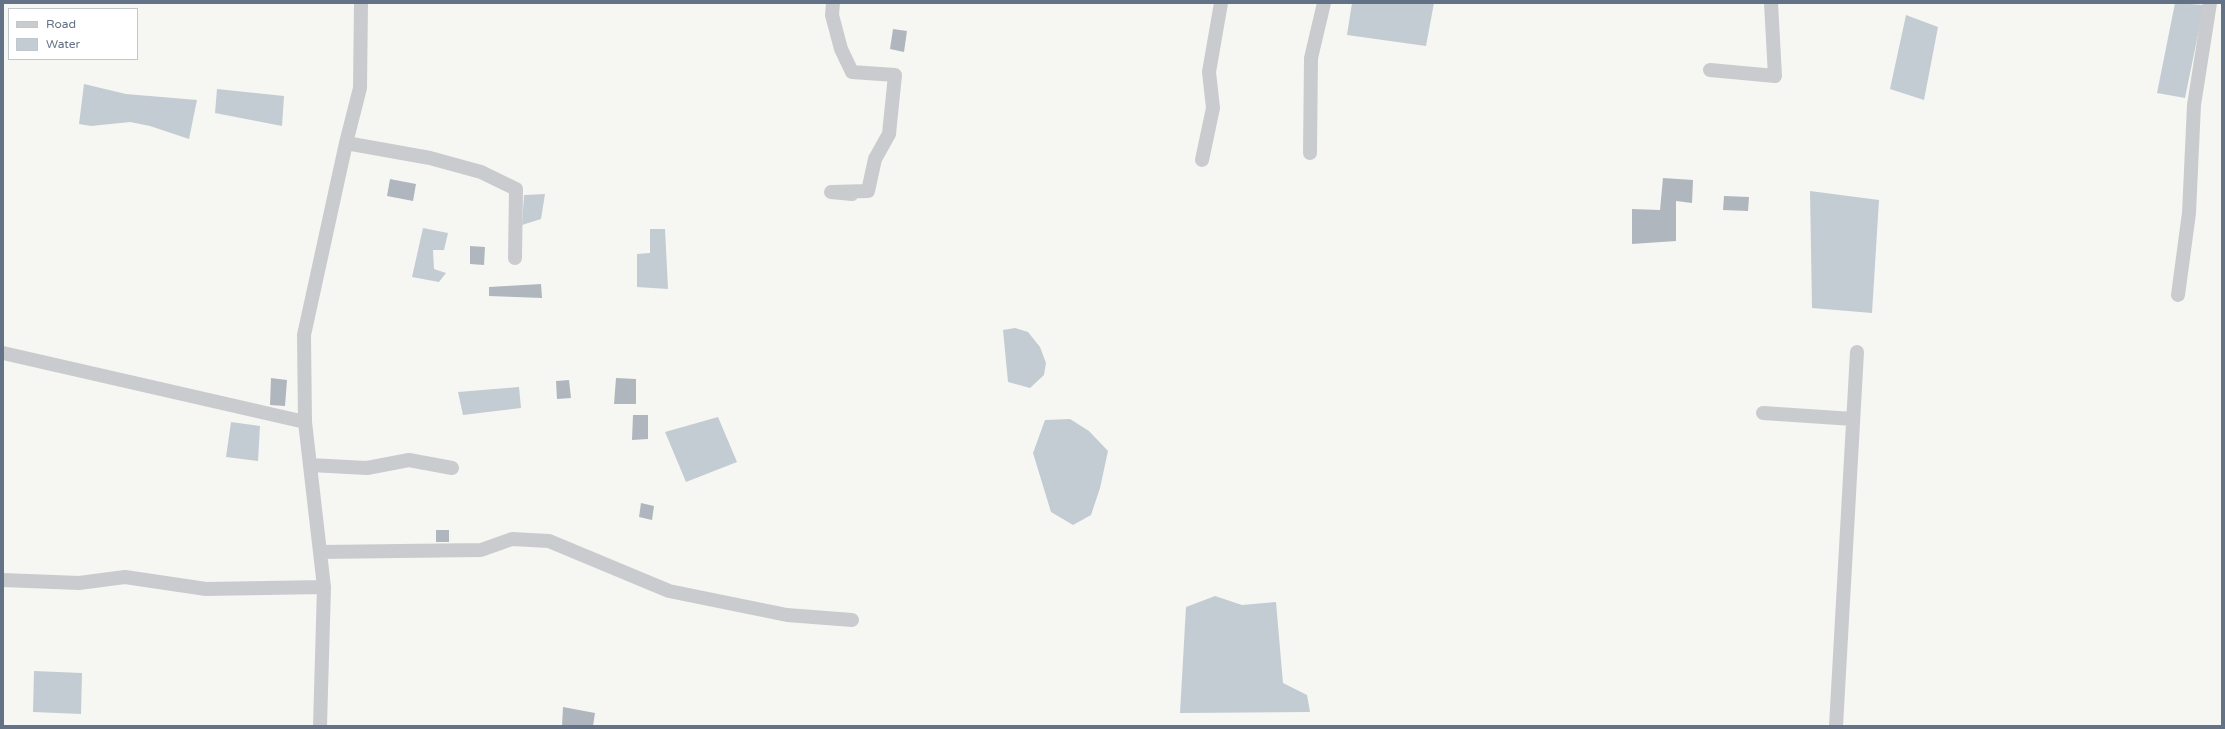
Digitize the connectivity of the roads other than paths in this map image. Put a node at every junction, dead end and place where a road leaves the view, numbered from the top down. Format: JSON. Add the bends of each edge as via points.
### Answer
{"nodes":[{"id":1,"x":361,"y":3,"type":"edge"},
{"id":2,"x":833,"y":3,"type":"edge"},
{"id":3,"x":1221,"y":3,"type":"edge"},
{"id":4,"x":1324,"y":3,"type":"edge"},
{"id":5,"x":1771,"y":3,"type":"edge"},
{"id":6,"x":2210,"y":3,"type":"edge"},
{"id":7,"x":1710,"y":70,"type":"dead end"},
{"id":8,"x":346,"y":143,"type":"junction"},
{"id":9,"x":1310,"y":153,"type":"dead end"},
{"id":10,"x":1202,"y":160,"type":"dead end"},
{"id":11,"x":852,"y":194,"type":"dead end"},
{"id":12,"x":515,"y":258,"type":"dead end"},
{"id":13,"x":2178,"y":295,"type":"dead end"},
{"id":14,"x":1857,"y":352,"type":"dead end"},
{"id":15,"x":3,"y":353,"type":"edge"},
{"id":16,"x":1763,"y":413,"type":"dead end"},
{"id":17,"x":1853,"y":419,"type":"junction"},
{"id":18,"x":305,"y":422,"type":"junction"},
{"id":19,"x":310,"y":465,"type":"junction"},
{"id":20,"x":452,"y":468,"type":"dead end"},
{"id":21,"x":320,"y":552,"type":"junction"},
{"id":22,"x":3,"y":580,"type":"edge"},
{"id":23,"x":324,"y":587,"type":"junction"},
{"id":24,"x":852,"y":620,"type":"dead end"},
{"id":25,"x":320,"y":726,"type":"edge"},
{"id":26,"x":1836,"y":726,"type":"edge"}],
"edges":[{"from":1,"to":8,"type":"street","via":[[360,88]]},
{"from":2,"to":11,"type":"street","via":[[832,15],[841,49],[852,72],[895,75],[889,134],[876,159],[868,191],[831,192]]},
{"from":3,"to":10,"type":"street","via":[[1209,72],[1213,108]]},
{"from":4,"to":9,"type":"street","via":[[1311,58]]},
{"from":5,"to":7,"type":"street","via":[[1775,76]]},
{"from":6,"to":13,"type":"street","via":[[2194,106],[2189,213]]},
{"from":8,"to":12,"type":"street","via":[[430,158],[481,172],[516,189]]},
{"from":8,"to":18,"type":"street","via":[[304,335]]},
{"from":14,"to":17,"type":"street"},
{"from":15,"to":18,"type":"street"},
{"from":16,"to":17,"type":"street"},
{"from":17,"to":26,"type":"street"},
{"from":18,"to":19,"type":"street"},
{"from":19,"to":20,"type":"street","via":[[367,468],[409,460]]},
{"from":19,"to":21,"type":"street"},
{"from":21,"to":23,"type":"street"},
{"from":21,"to":24,"type":"street","via":[[481,550],[512,539],[549,541],[669,591],[787,615]]},
{"from":22,"to":23,"type":"street","via":[[79,583],[125,577],[206,589]]},
{"from":23,"to":25,"type":"street"}]}
